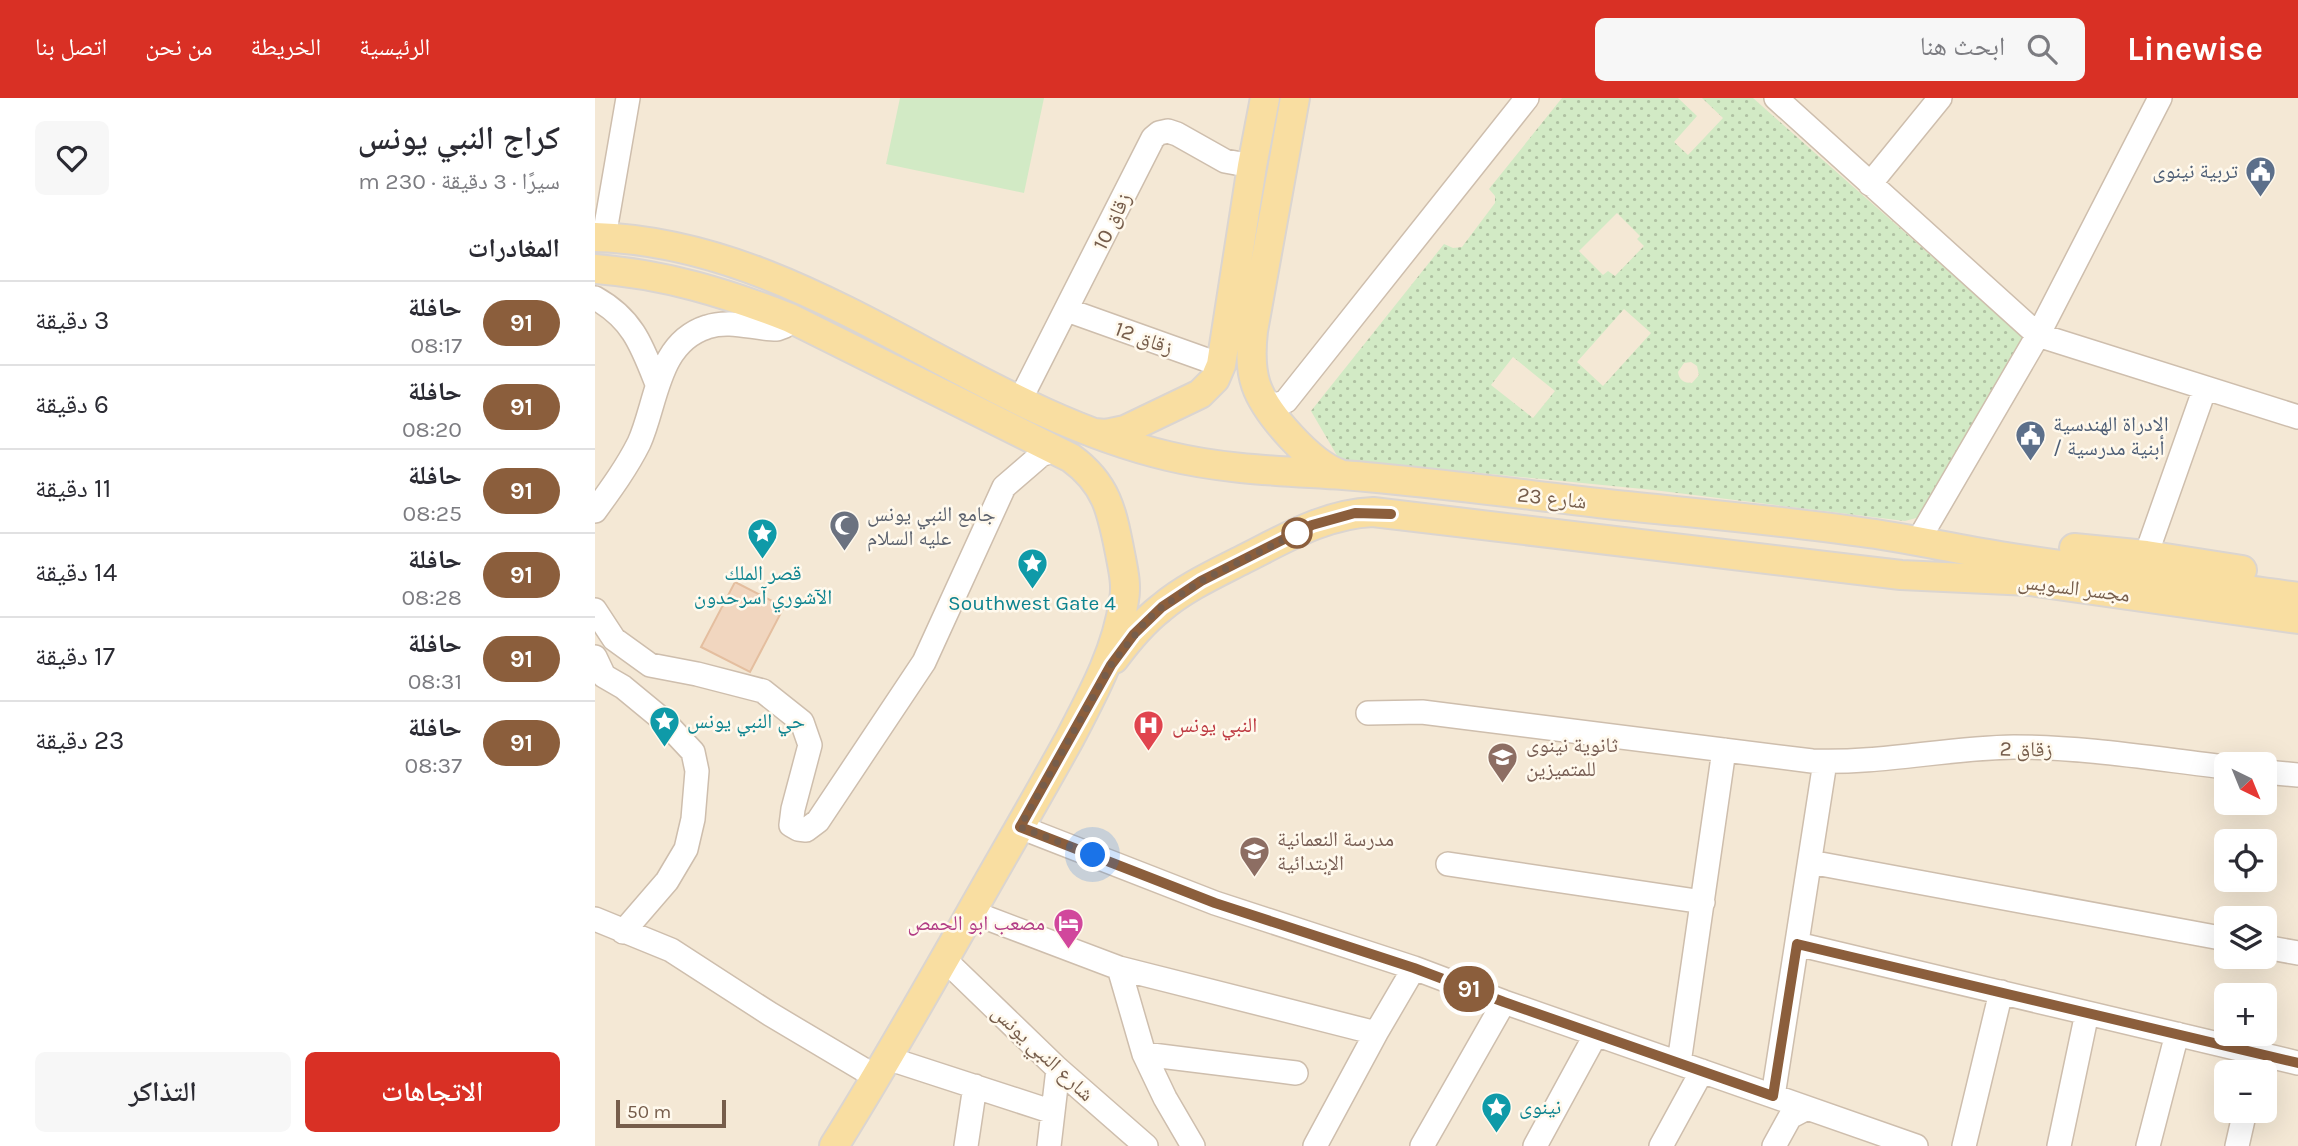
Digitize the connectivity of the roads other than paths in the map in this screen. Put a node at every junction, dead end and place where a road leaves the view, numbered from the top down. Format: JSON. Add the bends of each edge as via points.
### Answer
{"nodes":[{"id":1,"x":628,"y":98,"type":"edge"},
{"id":2,"x":1265,"y":98,"type":"edge"},
{"id":3,"x":1295,"y":98,"type":"edge"},
{"id":4,"x":1527,"y":98,"type":"edge"},
{"id":5,"x":1776,"y":98,"type":"edge"},
{"id":6,"x":1940,"y":98,"type":"edge"},
{"id":7,"x":2160,"y":98,"type":"edge"},
{"id":8,"x":1252,"y":166,"type":"junction"},
{"id":9,"x":1870,"y":184,"type":"junction"},
{"id":10,"x":603,"y":186,"type":"edge"},
{"id":11,"x":599,"y":237,"type":"edge"},
{"id":12,"x":595,"y":269,"type":"edge"},
{"id":13,"x":800,"y":288,"type":"junction"},
{"id":14,"x":595,"y":298,"type":"edge"},
{"id":15,"x":1067,"y":310,"type":"junction"},
{"id":16,"x":790,"y":318,"type":"junction"},
{"id":17,"x":2038,"y":335,"type":"junction"},
{"id":18,"x":1221,"y":365,"type":"junction"},
{"id":19,"x":657,"y":384,"type":"junction"},
{"id":20,"x":2205,"y":388,"type":"junction"},
{"id":21,"x":1263,"y":398,"type":"junction"},
{"id":22,"x":1020,"y":400,"type":"junction"},
{"id":23,"x":2298,"y":418,"type":"edge"},
{"id":24,"x":1084,"y":431,"type":"junction"},
{"id":25,"x":1056,"y":449,"type":"junction"},
{"id":26,"x":1346,"y":476,"type":"junction"},
{"id":27,"x":595,"y":511,"type":"edge"},
{"id":28,"x":1862,"y":532,"type":"junction"},
{"id":29,"x":1922,"y":534,"type":"junction"},
{"id":30,"x":2146,"y":555,"type":"junction"},
{"id":31,"x":1849,"y":569,"type":"junction"},
{"id":32,"x":2030,"y":571,"type":"junction"},
{"id":33,"x":2298,"y":579,"type":"edge"},
{"id":34,"x":2298,"y":597,"type":"edge"},
{"id":35,"x":595,"y":610,"type":"edge"},
{"id":36,"x":2298,"y":619,"type":"edge"},
{"id":37,"x":2298,"y":634,"type":"edge"},
{"id":38,"x":596,"y":663,"type":"edge"},
{"id":39,"x":1096,"y":689,"type":"junction"},
{"id":40,"x":1368,"y":713,"type":"dead end"},
{"id":41,"x":1724,"y":750,"type":"junction"},
{"id":42,"x":1825,"y":762,"type":"junction"},
{"id":43,"x":2214,"y":766,"type":"edge"},
{"id":44,"x":2277,"y":773,"type":"edge"},
{"id":45,"x":2298,"y":775,"type":"edge"},
{"id":46,"x":1020,"y":827,"type":"junction"},
{"id":47,"x":1810,"y":862,"type":"junction"},
{"id":48,"x":1448,"y":864,"type":"dead end"},
{"id":49,"x":1703,"y":902,"type":"junction"},
{"id":50,"x":971,"y":912,"type":"junction"},
{"id":51,"x":595,"y":919,"type":"edge"},
{"id":52,"x":623,"y":932,"type":"junction"},
{"id":53,"x":2214,"y":937,"type":"edge"},
{"id":54,"x":1797,"y":944,"type":"junction"},
{"id":55,"x":2277,"y":949,"type":"edge"},
{"id":56,"x":2298,"y":953,"type":"edge"},
{"id":57,"x":943,"y":958,"type":"junction"},
{"id":58,"x":1119,"y":968,"type":"junction"},
{"id":59,"x":1414,"y":968,"type":"junction"},
{"id":60,"x":2001,"y":992,"type":"junction"},
{"id":61,"x":1504,"y":1002,"type":"junction"},
{"id":62,"x":2087,"y":1013,"type":"junction"},
{"id":63,"x":1376,"y":1033,"type":"junction"},
{"id":64,"x":1596,"y":1034,"type":"junction"},
{"id":65,"x":2177,"y":1034,"type":"junction"},
{"id":66,"x":1144,"y":1054,"type":"junction"},
{"id":67,"x":2248,"y":1060,"type":"edge"},
{"id":68,"x":1679,"y":1063,"type":"junction"},
{"id":69,"x":2277,"y":1063,"type":"edge"},
{"id":70,"x":2298,"y":1063,"type":"edge"},
{"id":71,"x":882,"y":1068,"type":"junction"},
{"id":72,"x":1058,"y":1069,"type":"junction"},
{"id":73,"x":1702,"y":1071,"type":"junction"},
{"id":74,"x":1296,"y":1073,"type":"dead end"},
{"id":75,"x":975,"y":1086,"type":"junction"},
{"id":76,"x":1773,"y":1096,"type":"junction"},
{"id":77,"x":1807,"y":1108,"type":"junction"},
{"id":78,"x":1053,"y":1112,"type":"junction"},
{"id":79,"x":2242,"y":1123,"type":"edge"},
{"id":80,"x":834,"y":1146,"type":"edge"},
{"id":81,"x":966,"y":1146,"type":"edge"},
{"id":82,"x":1049,"y":1146,"type":"edge"},
{"id":83,"x":1146,"y":1146,"type":"edge"},
{"id":84,"x":1193,"y":1146,"type":"edge"},
{"id":85,"x":1315,"y":1146,"type":"edge"},
{"id":86,"x":1422,"y":1146,"type":"edge"},
{"id":87,"x":1535,"y":1146,"type":"edge"},
{"id":88,"x":1661,"y":1146,"type":"edge"},
{"id":89,"x":1773,"y":1146,"type":"edge"},
{"id":90,"x":1916,"y":1146,"type":"edge"},
{"id":91,"x":1964,"y":1146,"type":"edge"},
{"id":92,"x":2059,"y":1146,"type":"edge"},
{"id":93,"x":2148,"y":1146,"type":"edge"},
{"id":94,"x":2237,"y":1146,"type":"edge"}],
"edges":[{"from":1,"to":10,"type":"street"},
{"from":2,"to":8,"type":"main road"},
{"from":3,"to":21,"type":"main road","via":[[1253,331],[1253,371]]},
{"from":4,"to":21,"type":"street","via":[[1286,401],[1275,406]]},
{"from":5,"to":9,"type":"street"},
{"from":6,"to":9,"type":"street"},
{"from":7,"to":17,"type":"street"},
{"from":8,"to":15,"type":"street","name":"زقاق 10","via":[[1225,161],[1177,134],[1159,132]]},
{"from":8,"to":18,"type":"main road"},
{"from":9,"to":17,"type":"street"},
{"from":10,"to":11,"type":"street"},
{"from":11,"to":13,"type":"main road","name":"شارع 23","via":[[695,252]]},
{"from":12,"to":16,"type":"main road","via":[[687,282]]},
{"from":13,"to":16,"type":"main road"},
{"from":13,"to":22,"type":"main road","name":"شارع 23"},
{"from":14,"to":19,"type":"street","via":[[630,326]]},
{"from":15,"to":18,"type":"street","name":"زقاق 12"},
{"from":15,"to":22,"type":"street","name":"زقاق 10"},
{"from":16,"to":19,"type":"street","via":[[777,329],[726,323],[706,327],[687,337],[673,353]]},
{"from":16,"to":25,"type":"main road"},
{"from":17,"to":20,"type":"street"},
{"from":17,"to":29,"type":"street"},
{"from":18,"to":24,"type":"main road","via":[[1206,390],[1135,425],[1106,434]]},
{"from":19,"to":27,"type":"street","via":[[637,445]]},
{"from":20,"to":23,"type":"street"},
{"from":20,"to":30,"type":"street"},
{"from":21,"to":26,"type":"main road","via":[[1312,458]]},
{"from":22,"to":24,"type":"main road","name":"شارع 23"},
{"from":24,"to":26,"type":"main road","name":"شارع 23","via":[[1204,465]]},
{"from":25,"to":35,"type":"street","via":[[1041,455],[1004,487],[924,662],[818,821],[806,830],[791,825],[810,745],[801,722],[763,691],[650,665],[614,639]]},
{"from":25,"to":39,"type":"main road","via":[[1081,465],[1104,493],[1123,570],[1125,599]]},
{"from":26,"to":28,"type":"main road","name":"شارع 23"},
{"from":28,"to":29,"type":"main road"},
{"from":28,"to":32,"type":"main road","name":"مجسر السويس"},
{"from":29,"to":30,"type":"main road"},
{"from":30,"to":33,"type":"main road"},
{"from":31,"to":32,"type":"main road","name":"مجسر السويس","via":[[1942,578]]},
{"from":31,"to":37,"type":"main road","via":[[1932,588]]},
{"from":31,"to":39,"type":"main road","name":"شارع 23","via":[[1355,513],[1302,530],[1201,581],[1162,607],[1122,648]]},
{"from":32,"to":34,"type":"main road","name":"مجسر السويس"},
{"from":32,"to":36,"type":"main road","name":"مجسر السويس"},
{"from":38,"to":52,"type":"street","via":[[604,676],[663,720],[693,752],[697,771],[686,849],[667,881]]},
{"from":39,"to":46,"type":"main road"},
{"from":40,"to":41,"type":"street","name":"زقاق 2","via":[[1422,712]]},
{"from":41,"to":42,"type":"street","name":"زقاق 2"},
{"from":41,"to":49,"type":"street"},
{"from":42,"to":43,"type":"street","name":"زقاق 2","via":[[1985,748],[2039,748]]},
{"from":42,"to":47,"type":"street"},
{"from":44,"to":45,"type":"street"},
{"from":46,"to":50,"type":"main road"},
{"from":46,"to":59,"type":"street","via":[[1215,903]]},
{"from":47,"to":53,"type":"street"},
{"from":47,"to":54,"type":"street"},
{"from":48,"to":49,"type":"street"},
{"from":49,"to":68,"type":"street"},
{"from":50,"to":57,"type":"main road"},
{"from":50,"to":58,"type":"street"},
{"from":51,"to":52,"type":"street"},
{"from":52,"to":71,"type":"street","via":[[671,950],[770,1014]]},
{"from":54,"to":60,"type":"street"},
{"from":54,"to":76,"type":"street"},
{"from":55,"to":56,"type":"street"},
{"from":57,"to":71,"type":"main road"},
{"from":57,"to":72,"type":"street","name":"شارع النبي يونس"},
{"from":58,"to":63,"type":"street"},
{"from":58,"to":66,"type":"street"},
{"from":59,"to":61,"type":"street"},
{"from":59,"to":63,"type":"street"},
{"from":60,"to":62,"type":"street"},
{"from":60,"to":91,"type":"street"},
{"from":61,"to":64,"type":"street"},
{"from":61,"to":86,"type":"street"},
{"from":62,"to":65,"type":"street"},
{"from":62,"to":92,"type":"street"},
{"from":63,"to":85,"type":"street"},
{"from":64,"to":68,"type":"street"},
{"from":64,"to":87,"type":"street"},
{"from":65,"to":67,"type":"street"},
{"from":65,"to":93,"type":"street"},
{"from":66,"to":74,"type":"street"},
{"from":66,"to":84,"type":"street"},
{"from":68,"to":73,"type":"street"},
{"from":69,"to":70,"type":"street"},
{"from":71,"to":75,"type":"street"},
{"from":71,"to":80,"type":"main road"},
{"from":72,"to":78,"type":"street"},
{"from":72,"to":83,"type":"street","name":"شارع النبي يونس"},
{"from":73,"to":76,"type":"street"},
{"from":73,"to":88,"type":"street"},
{"from":75,"to":78,"type":"street"},
{"from":75,"to":81,"type":"street"},
{"from":76,"to":77,"type":"street"},
{"from":77,"to":89,"type":"street","via":[[1790,1117]]},
{"from":77,"to":90,"type":"street"},
{"from":78,"to":82,"type":"street"},
{"from":79,"to":94,"type":"street"}]}
